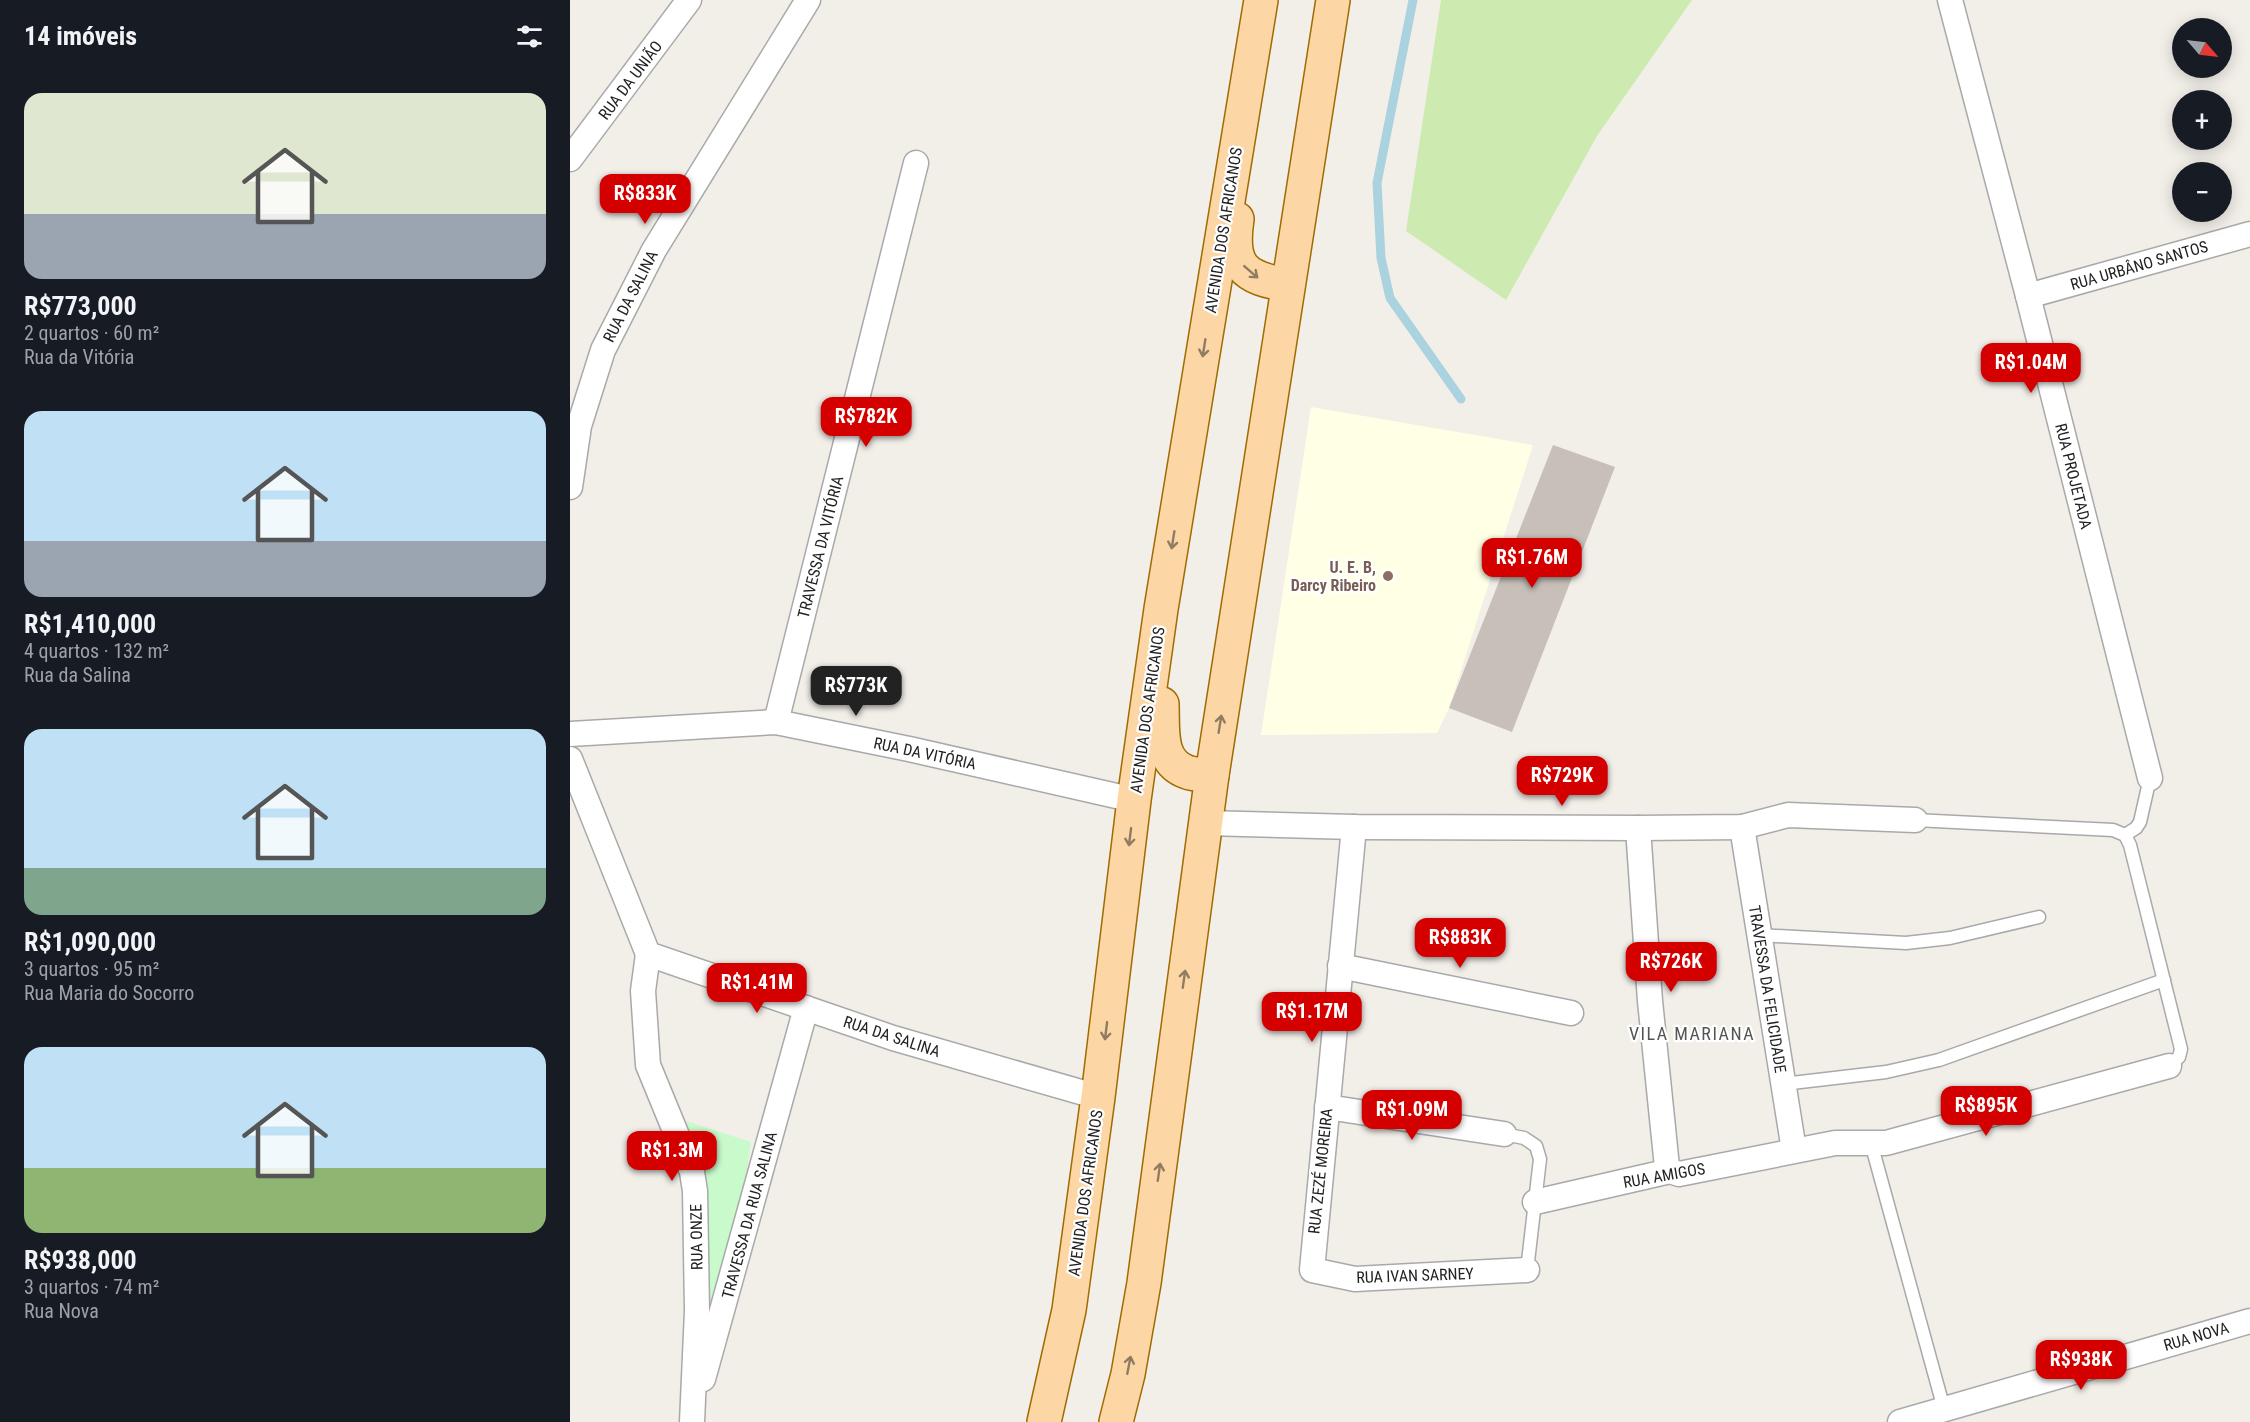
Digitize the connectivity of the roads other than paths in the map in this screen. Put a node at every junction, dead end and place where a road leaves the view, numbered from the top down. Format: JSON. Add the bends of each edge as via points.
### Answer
{"nodes":[{"id":1,"x":689,"y":0,"type":"edge"},
{"id":2,"x":808,"y":0,"type":"edge"},
{"id":3,"x":1261,"y":0,"type":"edge"},
{"id":4,"x":1333,"y":0,"type":"edge"},
{"id":5,"x":1950,"y":0,"type":"edge"},
{"id":6,"x":1252,"y":54,"type":"junction"},
{"id":7,"x":570,"y":159,"type":"edge"},
{"id":8,"x":916,"y":163,"type":"dead end"},
{"id":9,"x":2250,"y":234,"type":"edge"},
{"id":10,"x":1288,"y":285,"type":"junction"},
{"id":11,"x":2028,"y":296,"type":"junction"},
{"id":12,"x":575,"y":423,"type":"edge"},
{"id":13,"x":570,"y":487,"type":"edge"},
{"id":14,"x":1161,"y":609,"type":"junction"},
{"id":15,"x":776,"y":722,"type":"junction"},
{"id":16,"x":570,"y":734,"type":"edge"},
{"id":17,"x":570,"y":759,"type":"edge"},
{"id":18,"x":1212,"y":775,"type":"junction"},
{"id":19,"x":2150,"y":778,"type":"joint"},
{"id":20,"x":1134,"y":800,"type":"junction"},
{"id":21,"x":1916,"y":820,"type":"joint"},
{"id":22,"x":1205,"y":823,"type":"junction"},
{"id":23,"x":1354,"y":827,"type":"junction"},
{"id":24,"x":1742,"y":827,"type":"junction"},
{"id":25,"x":1638,"y":828,"type":"junction"},
{"id":26,"x":2125,"y":835,"type":"junction"},
{"id":27,"x":2039,"y":917,"type":"dead end"},
{"id":28,"x":1759,"y":935,"type":"junction"},
{"id":29,"x":648,"y":954,"type":"junction"},
{"id":30,"x":1340,"y":966,"type":"junction"},
{"id":31,"x":2164,"y":980,"type":"junction"},
{"id":32,"x":806,"y":1008,"type":"junction"},
{"id":33,"x":1571,"y":1013,"type":"dead end"},
{"id":34,"x":2169,"y":1066,"type":"joint"},
{"id":35,"x":1783,"y":1084,"type":"junction"},
{"id":36,"x":1098,"y":1097,"type":"junction"},
{"id":37,"x":1327,"y":1107,"type":"junction"},
{"id":38,"x":1504,"y":1134,"type":"joint"},
{"id":39,"x":1871,"y":1143,"type":"junction"},
{"id":40,"x":1794,"y":1150,"type":"junction"},
{"id":41,"x":1670,"y":1171,"type":"junction"},
{"id":42,"x":1535,"y":1202,"type":"junction"},
{"id":43,"x":1311,"y":1263,"type":"joint"},
{"id":44,"x":1527,"y":1270,"type":"joint"},
{"id":45,"x":2250,"y":1320,"type":"edge"},
{"id":46,"x":1956,"y":1411,"type":"edge"},
{"id":47,"x":692,"y":1422,"type":"edge"},
{"id":48,"x":1044,"y":1422,"type":"edge"},
{"id":49,"x":1116,"y":1422,"type":"edge"},
{"id":50,"x":1900,"y":1422,"type":"edge"}],
"edges":[{"from":1,"to":7,"type":"street","name":"RUA DA UNIÃO"},
{"from":2,"to":12,"type":"street","name":"RUA DA SALINA","via":[[654,250],[603,350]]},
{"from":3,"to":6,"type":"main road","name":"AVENIDA DOS AFRICANOS"},
{"from":4,"to":10,"type":"main road"},
{"from":5,"to":11,"type":"street","name":"RUA PROJETADA"},
{"from":6,"to":10,"type":"main road","one_way":true,"via":[[1259,92],[1235,250],[1242,265],[1255,278]]},
{"from":6,"to":14,"type":"main road","name":"AVENIDA DOS AFRICANOS","one_way":true},
{"from":8,"to":15,"type":"street","name":"TRAVESSA DA VITÓRIA"},
{"from":9,"to":11,"type":"street","name":"RUA URBÂNO SANTOS"},
{"from":18,"to":10,"type":"main road","one_way":true},
{"from":11,"to":19,"type":"street","name":"RUA PROJETADA"},
{"from":12,"to":13,"type":"street","name":"RUA DA SALINA"},
{"from":14,"to":18,"type":"main road","via":[[1166,754],[1187,772]]},
{"from":14,"to":20,"type":"main road","name":"AVENIDA DOS AFRICANOS"},
{"from":15,"to":16,"type":"street","name":"RUA DA VITÓRIA"},
{"from":15,"to":20,"type":"street","name":"RUA DA VITÓRIA"},
{"from":17,"to":29,"type":"street"},
{"from":18,"to":22,"type":"main road"},
{"from":19,"to":26,"type":"lane","via":[[2139,822]]},
{"from":20,"to":36,"type":"main road","name":"AVENIDA DOS AFRICANOS","one_way":true},
{"from":21,"to":24,"type":"street","via":[[1788,815]]},
{"from":21,"to":26,"type":"lane","via":[[2113,830]]},
{"from":22,"to":23,"type":"street"},
{"from":49,"to":22,"type":"main road","one_way":true,"via":[[1144,1283]]},
{"from":23,"to":25,"type":"street"},
{"from":23,"to":30,"type":"street","name":"RUA ZEZÉ MOREIRA"},
{"from":24,"to":25,"type":"street"},
{"from":24,"to":28,"type":"street","name":"TRAVESSA DA FELICIDADE"},
{"from":25,"to":41,"type":"street","via":[[1660,1106]]},
{"from":26,"to":31,"type":"lane"},
{"from":27,"to":28,"type":"lane","via":[[1950,938],[1906,943]]},
{"from":28,"to":35,"type":"street","name":"TRAVESSA DA FELICIDADE"},
{"from":29,"to":32,"type":"street","name":"RUA DA SALINA"},
{"from":29,"to":47,"type":"street","name":"RUA ONZE","via":[[644,991],[648,1065],[689,1163],[695,1191],[697,1311]]},
{"from":30,"to":33,"type":"street"},
{"from":30,"to":37,"type":"street","name":"RUA ZEZÉ MOREIRA"},
{"from":31,"to":34,"type":"lane","via":[[2181,1049],[2180,1057]]},
{"from":31,"to":35,"type":"lane","via":[[1939,1060],[1886,1072]]},
{"from":32,"to":36,"type":"street","name":"RUA DA SALINA","via":[[893,1038]]},
{"from":32,"to":47,"type":"street","name":"TRAVESSA DA RUA SALINA"},
{"from":34,"to":39,"type":"street","name":"RUA AMIGOS","via":[[1886,1143]]},
{"from":35,"to":40,"type":"street","name":"TRAVESSA DA FELICIDADE"},
{"from":36,"to":48,"type":"main road","name":"AVENIDA DOS AFRICANOS","via":[[1069,1310]]},
{"from":37,"to":38,"type":"street"},
{"from":37,"to":43,"type":"street","name":"RUA ZEZÉ MOREIRA"},
{"from":38,"to":42,"type":"lane","via":[[1524,1138],[1536,1146],[1540,1159]]},
{"from":39,"to":40,"type":"street","name":"RUA AMIGOS","via":[[1835,1143]]},
{"from":39,"to":46,"type":"lane"},
{"from":40,"to":41,"type":"street","name":"RUA AMIGOS","via":[[1679,1174]]},
{"from":41,"to":42,"type":"street","name":"RUA AMIGOS"},
{"from":42,"to":44,"type":"lane"},
{"from":43,"to":44,"type":"street","name":"RUA IVAN SARNEY","via":[[1312,1270],[1355,1279]]},
{"from":45,"to":46,"type":"street","name":"RUA NOVA"},
{"from":46,"to":50,"type":"street","name":"RUA NOVA"}]}
